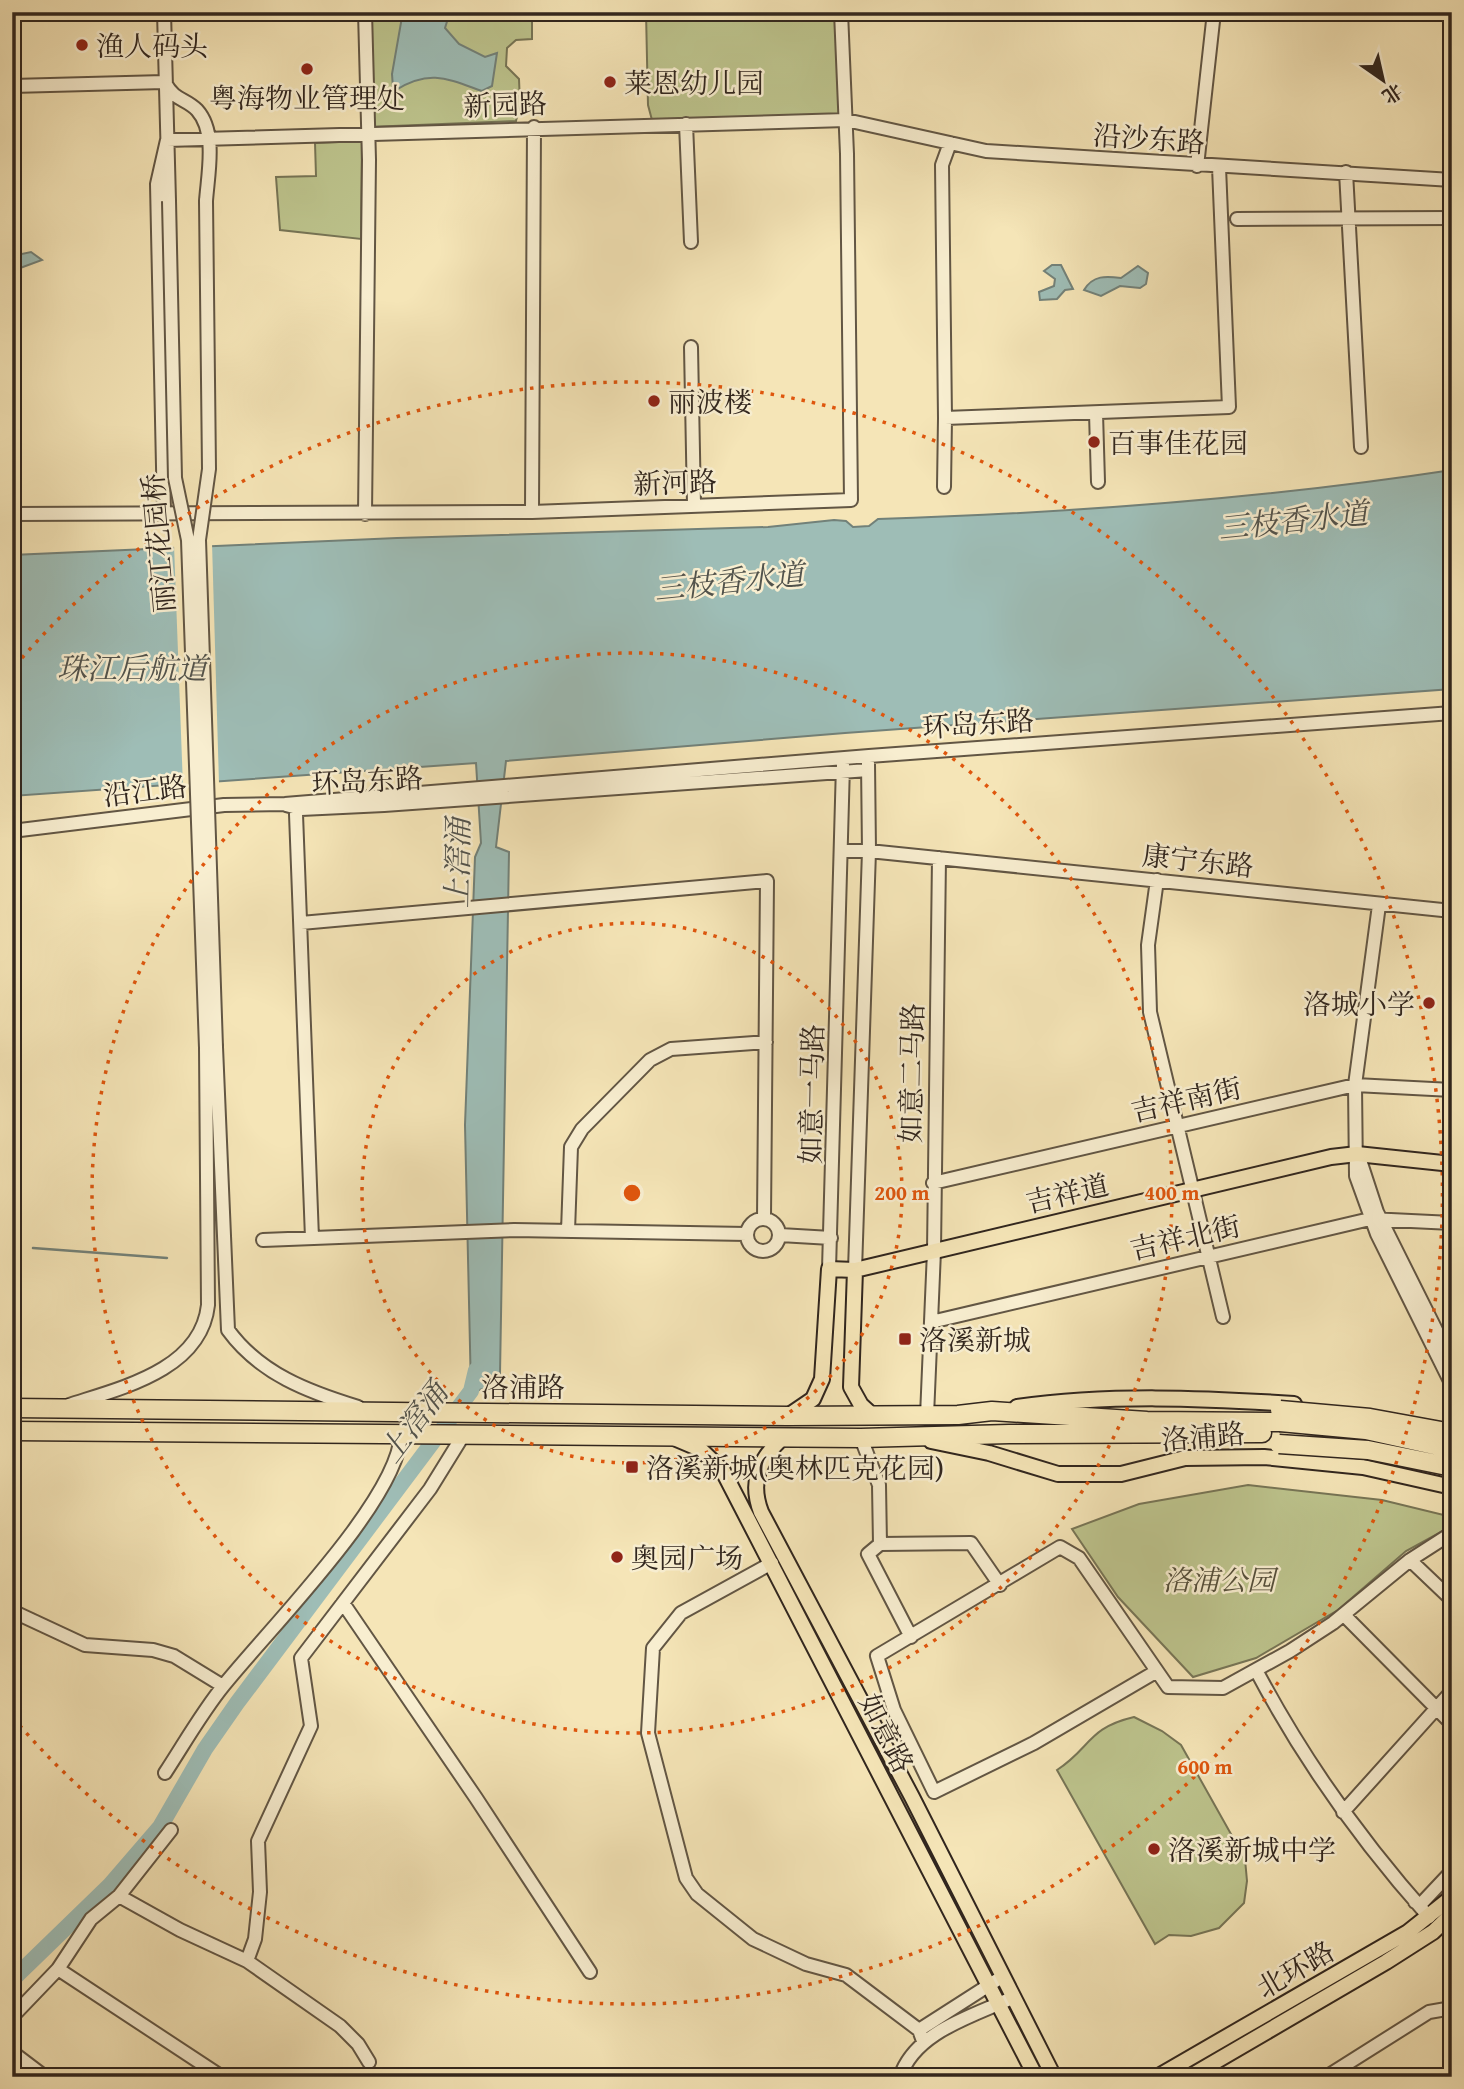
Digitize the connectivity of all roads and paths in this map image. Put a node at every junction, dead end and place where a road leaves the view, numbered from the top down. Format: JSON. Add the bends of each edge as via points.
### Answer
{"nodes":[{"id":1,"x":164,"y":12,"type":"edge"},
{"id":2,"x":365,"y":12,"type":"edge"},
{"id":3,"x":841,"y":12,"type":"edge"},
{"id":4,"x":1214,"y":12,"type":"edge"},
{"id":5,"x":164,"y":82,"type":"junction"},
{"id":6,"x":12,"y":86,"type":"edge"},
{"id":7,"x":846,"y":120,"type":"junction"},
{"id":8,"x":686,"y":124,"type":"junction"},
{"id":9,"x":534,"y":127,"type":"junction"},
{"id":10,"x":368,"y":133,"type":"junction"},
{"id":11,"x":209,"y":139,"type":"junction"},
{"id":12,"x":167,"y":140,"type":"junction"},
{"id":13,"x":950,"y":143,"type":"junction"},
{"id":14,"x":1197,"y":166,"type":"junction"},
{"id":15,"x":1219,"y":167,"type":"junction"},
{"id":16,"x":1346,"y":172,"type":"junction"},
{"id":17,"x":1452,"y":180,"type":"edge"},
{"id":18,"x":1452,"y":218,"type":"edge"},
{"id":19,"x":1237,"y":219,"type":"dead end"},
{"id":20,"x":1349,"y":220,"type":"junction"},
{"id":21,"x":691,"y":242,"type":"dead end"},
{"id":22,"x":691,"y":347,"type":"dead end"},
{"id":23,"x":1096,"y":413,"type":"junction"},
{"id":24,"x":945,"y":418,"type":"junction"},
{"id":25,"x":1361,"y":447,"type":"dead end"},
{"id":26,"x":1098,"y":482,"type":"dead end"},
{"id":27,"x":944,"y":487,"type":"dead end"},
{"id":28,"x":694,"y":505,"type":"junction"},
{"id":29,"x":532,"y":512,"type":"junction"},
{"id":30,"x":164,"y":513,"type":"junction"},
{"id":31,"x":12,"y":514,"type":"edge"},
{"id":32,"x":365,"y":514,"type":"junction"},
{"id":33,"x":1452,"y":713,"type":"edge"},
{"id":34,"x":869,"y":756,"type":"junction"},
{"id":35,"x":843,"y":765,"type":"junction"},
{"id":36,"x":868,"y":770,"type":"junction"},
{"id":37,"x":285,"y":804,"type":"joint"},
{"id":38,"x":296,"y":814,"type":"dead end"},
{"id":39,"x":12,"y":831,"type":"edge"},
{"id":40,"x":841,"y":851,"type":"junction"},
{"id":41,"x":869,"y":851,"type":"junction"},
{"id":42,"x":939,"y":858,"type":"junction"},
{"id":43,"x":1157,"y":880,"type":"junction"},
{"id":44,"x":1379,"y":905,"type":"junction"},
{"id":45,"x":1452,"y":911,"type":"edge"},
{"id":46,"x":301,"y":922,"type":"junction"},
{"id":47,"x":766,"y":1042,"type":"junction"},
{"id":48,"x":211,"y":1047,"type":"junction"},
{"id":49,"x":1355,"y":1085,"type":"junction"},
{"id":50,"x":1452,"y":1090,"type":"edge"},
{"id":51,"x":1176,"y":1126,"type":"junction"},
{"id":52,"x":1357,"y":1154,"type":"junction"},
{"id":53,"x":1452,"y":1164,"type":"edge"},
{"id":54,"x":933,"y":1183,"type":"junction"},
{"id":55,"x":1191,"y":1190,"type":"junction"},
{"id":56,"x":764,"y":1218,"type":"junction"},
{"id":57,"x":1375,"y":1218,"type":"junction"},
{"id":58,"x":1452,"y":1223,"type":"edge"},
{"id":59,"x":568,"y":1231,"type":"junction"},
{"id":60,"x":747,"y":1234,"type":"junction"},
{"id":61,"x":780,"y":1236,"type":"junction"},
{"id":62,"x":312,"y":1238,"type":"junction"},
{"id":63,"x":831,"y":1238,"type":"junction"},
{"id":64,"x":262,"y":1240,"type":"dead end"},
{"id":65,"x":934,"y":1251,"type":"junction"},
{"id":66,"x":1209,"y":1257,"type":"junction"},
{"id":67,"x":829,"y":1269,"type":"junction"},
{"id":68,"x":855,"y":1270,"type":"junction"},
{"id":69,"x":1223,"y":1317,"type":"dead end"},
{"id":70,"x":931,"y":1322,"type":"junction"},
{"id":71,"x":1452,"y":1362,"type":"edge"},
{"id":72,"x":1452,"y":1385,"type":"edge"},
{"id":73,"x":12,"y":1408,"type":"edge"},
{"id":74,"x":56,"y":1409,"type":"junction"},
{"id":75,"x":369,"y":1411,"type":"junction"},
{"id":76,"x":992,"y":1411,"type":"junction"},
{"id":77,"x":788,"y":1416,"type":"junction"},
{"id":78,"x":873,"y":1416,"type":"junction"},
{"id":79,"x":927,"y":1416,"type":"junction"},
{"id":80,"x":1422,"y":1420,"type":"junction"},
{"id":81,"x":1280,"y":1427,"type":"junction"},
{"id":82,"x":1452,"y":1427,"type":"edge"},
{"id":83,"x":12,"y":1430,"type":"edge"},
{"id":84,"x":401,"y":1434,"type":"junction"},
{"id":85,"x":464,"y":1434,"type":"junction"},
{"id":86,"x":1452,"y":1434,"type":"edge"},
{"id":87,"x":670,"y":1436,"type":"junction"},
{"id":88,"x":783,"y":1437,"type":"junction"},
{"id":89,"x":860,"y":1438,"type":"junction"},
{"id":90,"x":919,"y":1438,"type":"junction"},
{"id":91,"x":1452,"y":1449,"type":"edge"},
{"id":92,"x":1452,"y":1456,"type":"edge"},
{"id":93,"x":1452,"y":1469,"type":"edge"},
{"id":94,"x":1414,"y":1476,"type":"junction"},
{"id":95,"x":1452,"y":1487,"type":"edge"},
{"id":96,"x":1452,"y":1532,"type":"edge"},
{"id":97,"x":880,"y":1544,"type":"junction"},
{"id":98,"x":1410,"y":1560,"type":"junction"},
{"id":99,"x":772,"y":1563,"type":"junction"},
{"id":100,"x":1000,"y":1585,"type":"junction"},
{"id":101,"x":1451,"y":1598,"type":"edge"},
{"id":102,"x":343,"y":1603,"type":"junction"},
{"id":103,"x":12,"y":1611,"type":"edge"},
{"id":104,"x":1344,"y":1615,"type":"junction"},
{"id":105,"x":911,"y":1637,"type":"junction"},
{"id":106,"x":1256,"y":1670,"type":"junction"},
{"id":107,"x":1157,"y":1671,"type":"junction"},
{"id":108,"x":223,"y":1686,"type":"junction"},
{"id":109,"x":1452,"y":1691,"type":"edge"},
{"id":110,"x":1436,"y":1710,"type":"junction"},
{"id":111,"x":1452,"y":1724,"type":"edge"},
{"id":112,"x":915,"y":1752,"type":"junction"},
{"id":113,"x":894,"y":1763,"type":"junction"},
{"id":114,"x":164,"y":1773,"type":"dead end"},
{"id":115,"x":1343,"y":1812,"type":"junction"},
{"id":116,"x":171,"y":1830,"type":"dead end"},
{"id":117,"x":1452,"y":1871,"type":"edge"},
{"id":118,"x":119,"y":1896,"type":"junction"},
{"id":119,"x":1452,"y":1897,"type":"edge"},
{"id":120,"x":1415,"y":1902,"type":"junction"},
{"id":121,"x":1452,"y":1914,"type":"edge"},
{"id":122,"x":1429,"y":1917,"type":"junction"},
{"id":123,"x":247,"y":1961,"type":"junction"},
{"id":124,"x":58,"y":1969,"type":"junction"},
{"id":125,"x":590,"y":1972,"type":"dead end"},
{"id":126,"x":1003,"y":1976,"type":"junction"},
{"id":127,"x":989,"y":1985,"type":"junction"},
{"id":128,"x":1014,"y":1997,"type":"junction"},
{"id":129,"x":999,"y":2004,"type":"junction"},
{"id":130,"x":1452,"y":2008,"type":"edge"},
{"id":131,"x":12,"y":2017,"type":"edge"},
{"id":132,"x":921,"y":2035,"type":"junction"},
{"id":133,"x":12,"y":2052,"type":"edge"},
{"id":134,"x":369,"y":2062,"type":"dead end"},
{"id":135,"x":45,"y":2077,"type":"edge"},
{"id":136,"x":222,"y":2077,"type":"edge"},
{"id":137,"x":900,"y":2077,"type":"edge"},
{"id":138,"x":1036,"y":2077,"type":"edge"},
{"id":139,"x":1054,"y":2077,"type":"edge"},
{"id":140,"x":1157,"y":2077,"type":"edge"},
{"id":141,"x":1189,"y":2077,"type":"edge"},
{"id":142,"x":1326,"y":2077,"type":"edge"}],
"edges":[{"from":1,"to":5,"type":"street"},
{"from":2,"to":10,"type":"street"},
{"from":3,"to":7,"type":"street","name":"新河路"},
{"from":4,"to":14,"type":"street"},
{"from":5,"to":6,"type":"street"},
{"from":5,"to":11,"type":"street","via":[[172,96],[200,114]]},
{"from":5,"to":12,"type":"street"},
{"from":7,"to":8,"type":"street","name":"新园路"},
{"from":7,"to":13,"type":"street","name":"沿沙东路"},
{"from":7,"to":28,"type":"street","name":"新河路","via":[[851,500]]},
{"from":8,"to":9,"type":"street","name":"新园路"},
{"from":8,"to":21,"type":"street"},
{"from":9,"to":10,"type":"street","name":"新园路"},
{"from":9,"to":29,"type":"street"},
{"from":10,"to":11,"type":"street","name":"新园路"},
{"from":10,"to":32,"type":"street"},
{"from":11,"to":12,"type":"street","name":"新园路"},
{"from":11,"to":48,"type":"street","name":"丽江花园桥","bridge":true,"via":[[209,469],[199,540]]},
{"from":12,"to":30,"type":"street","via":[[157,184]]},
{"from":12,"to":48,"type":"street","name":"丽江花园桥","bridge":true,"via":[[175,478],[188,540]]},
{"from":13,"to":14,"type":"street","name":"沿沙东路","via":[[986,151]]},
{"from":13,"to":24,"type":"street","via":[[943,165]]},
{"from":14,"to":15,"type":"street","name":"沿沙东路"},
{"from":15,"to":16,"type":"street","name":"沿沙东路"},
{"from":15,"to":23,"type":"street","via":[[1229,407]]},
{"from":16,"to":17,"type":"street","name":"沿沙东路"},
{"from":16,"to":20,"type":"street"},
{"from":18,"to":20,"type":"street"},
{"from":19,"to":20,"type":"street"},
{"from":20,"to":25,"type":"street"},
{"from":22,"to":28,"type":"street"},
{"from":23,"to":24,"type":"street"},
{"from":23,"to":26,"type":"street"},
{"from":24,"to":27,"type":"street"},
{"from":28,"to":29,"type":"street","name":"新河路"},
{"from":29,"to":32,"type":"street","name":"新河路"},
{"from":30,"to":31,"type":"street","name":"新河路"},
{"from":30,"to":32,"type":"street","name":"新河路"},
{"from":33,"to":34,"type":"street","name":"环岛东路"},
{"from":34,"to":35,"type":"street","name":"环岛东路"},
{"from":34,"to":36,"type":"street","name":"如意一马路"},
{"from":35,"to":36,"type":"street"},
{"from":35,"to":37,"type":"street","name":"环岛东路"},
{"from":35,"to":40,"type":"street","name":"如意一马路"},
{"from":36,"to":41,"type":"street","name":"如意一马路"},
{"from":37,"to":39,"type":"street","name":"沿江路","via":[[224,805]]},
{"from":38,"to":46,"type":"street"},
{"from":40,"to":41,"type":"street","name":"康宁东路"},
{"from":40,"to":63,"type":"street","name":"如意一马路"},
{"from":41,"to":42,"type":"street","name":"康宁东路"},
{"from":41,"to":68,"type":"street","name":"如意一马路"},
{"from":42,"to":43,"type":"street","name":"康宁东路"},
{"from":42,"to":54,"type":"street","name":"如意二马路"},
{"from":43,"to":44,"type":"street","name":"康宁东路"},
{"from":43,"to":51,"type":"street","via":[[1148,945],[1150,1012]]},
{"from":44,"to":45,"type":"street","name":"康宁东路"},
{"from":44,"to":49,"type":"street"},
{"from":46,"to":47,"type":"street","via":[[767,881]]},
{"from":46,"to":62,"type":"street"},
{"from":47,"to":56,"type":"street"},
{"from":47,"to":59,"type":"street","via":[[671,1049],[650,1060],[570,1147]]},
{"from":48,"to":74,"type":"street","via":[[208,1306],[201,1335],[154,1373]]},
{"from":48,"to":75,"type":"street","via":[[228,1330],[254,1358],[293,1384]]},
{"from":49,"to":50,"type":"street","name":"吉祥南街"},
{"from":49,"to":51,"type":"street","name":"吉祥南街"},
{"from":49,"to":52,"type":"street"},
{"from":51,"to":54,"type":"street","name":"吉祥南街"},
{"from":51,"to":55,"type":"street"},
{"from":52,"to":53,"type":"main road","name":"吉祥道"},
{"from":52,"to":55,"type":"main road","name":"吉祥道"},
{"from":52,"to":57,"type":"street","via":[[1356,1177]]},
{"from":54,"to":65,"type":"street","name":"如意二马路"},
{"from":55,"to":65,"type":"main road","name":"吉祥道"},
{"from":55,"to":66,"type":"street"},
{"from":56,"to":60,"type":"street","via":[[752,1222]]},
{"from":56,"to":61,"type":"street","via":[[776,1223]]},
{"from":57,"to":58,"type":"street","name":"吉祥北街"},
{"from":57,"to":66,"type":"street","name":"吉祥北街"},
{"from":57,"to":71,"type":"street"},
{"from":57,"to":72,"type":"street"},
{"from":59,"to":60,"type":"street"},
{"from":59,"to":62,"type":"street"},
{"from":60,"to":61,"type":"street","via":[[751,1246],[762,1251],[775,1247]]},
{"from":61,"to":63,"type":"street"},
{"from":62,"to":64,"type":"street"},
{"from":63,"to":67,"type":"street","name":"如意一马路"},
{"from":65,"to":68,"type":"main road","name":"吉祥道"},
{"from":65,"to":70,"type":"street","name":"如意二马路"},
{"from":66,"to":69,"type":"street"},
{"from":66,"to":70,"type":"street","name":"吉祥北街"},
{"from":67,"to":68,"type":"main road","name":"吉祥道"},
{"from":67,"to":77,"type":"main road","name":"如意一马路","via":[[822,1379],[813,1399]]},
{"from":68,"to":78,"type":"main road","name":"如意一马路","via":[[851,1387]]},
{"from":70,"to":79,"type":"street","name":"如意二马路"},
{"from":73,"to":74,"type":"highway","name":"洛浦路"},
{"from":74,"to":75,"type":"highway","name":"洛浦路"},
{"from":75,"to":77,"type":"highway","name":"洛浦路"},
{"from":76,"to":79,"type":"highway","name":"洛浦路"},
{"from":76,"to":80,"type":"main road","name":"洛浦路","via":[[1066,1402],[1213,1400],[1314,1405]]},
{"from":76,"to":81,"type":"highway"},
{"from":77,"to":78,"type":"highway","name":"洛浦路"},
{"from":78,"to":79,"type":"highway","name":"洛浦路"},
{"from":80,"to":82,"type":"main road","name":"洛浦路"},
{"from":80,"to":94,"type":"main road","via":[[1430,1428],[1433,1443],[1424,1474]]},
{"from":81,"to":86,"type":"highway","bridge":true,"via":[[1370,1418]]},
{"from":81,"to":90,"type":"highway"},
{"from":81,"to":91,"type":"highway","bridge":true,"via":[[1366,1430]]},
{"from":81,"to":92,"type":"highway"},
{"from":81,"to":93,"type":"highway","bridge":true},
{"from":83,"to":84,"type":"highway","name":"洛浦路"},
{"from":84,"to":85,"type":"highway","name":"洛浦路"},
{"from":84,"to":108,"type":"street","via":[[401,1451],[373,1505]]},
{"from":85,"to":87,"type":"highway","name":"洛浦路"},
{"from":85,"to":102,"type":"street","via":[[430,1489]]},
{"from":86,"to":93,"type":"street"},
{"from":87,"to":88,"type":"highway","name":"洛浦路"},
{"from":87,"to":99,"type":"main road","name":"如意路","via":[[716,1462]]},
{"from":88,"to":89,"type":"highway","name":"洛浦路"},
{"from":88,"to":113,"type":"main road","name":"如意路","via":[[760,1464],[757,1500]]},
{"from":89,"to":90,"type":"highway","name":"洛浦路"},
{"from":89,"to":97,"type":"street","via":[[879,1485]]},
{"from":90,"to":94,"type":"main road","name":"洛浦路","via":[[1058,1474],[1121,1474],[1185,1458],[1264,1457]]},
{"from":94,"to":95,"type":"main road","name":"洛浦路"},
{"from":96,"to":98,"type":"street"},
{"from":97,"to":100,"type":"street","via":[[971,1543]]},
{"from":97,"to":105,"type":"street","via":[[868,1554]]},
{"from":98,"to":101,"type":"street"},
{"from":98,"to":104,"type":"street"},
{"from":99,"to":127,"type":"main road","name":"如意路"},
{"from":99,"to":132,"type":"street","via":[[681,1613],[653,1648],[648,1732],[685,1878],[697,1894],[753,1938],[806,1964],[846,1975]]},
{"from":100,"to":105,"type":"street"},
{"from":100,"to":107,"type":"street","via":[[1060,1547],[1079,1558]]},
{"from":102,"to":123,"type":"street","via":[[301,1658],[311,1726],[258,1841],[260,1892],[255,1939]]},
{"from":102,"to":125,"type":"street"},
{"from":103,"to":108,"type":"street","via":[[85,1645],[153,1650],[174,1657]]},
{"from":104,"to":106,"type":"street"},
{"from":104,"to":110,"type":"street"},
{"from":105,"to":112,"type":"street","via":[[877,1656],[894,1710]]},
{"from":106,"to":107,"type":"street","via":[[1223,1688],[1168,1686]]},
{"from":106,"to":115,"type":"street"},
{"from":107,"to":112,"type":"street","via":[[1034,1743],[934,1792]]},
{"from":108,"to":114,"type":"street"},
{"from":109,"to":110,"type":"street"},
{"from":110,"to":111,"type":"street"},
{"from":110,"to":115,"type":"street"},
{"from":112,"to":113,"type":"street"},
{"from":113,"to":126,"type":"main road","name":"如意路"},
{"from":115,"to":120,"type":"street"},
{"from":116,"to":118,"type":"street"},
{"from":117,"to":120,"type":"street","via":[[1421,1904]]},
{"from":118,"to":123,"type":"street"},
{"from":118,"to":124,"type":"street","via":[[91,1919]]},
{"from":119,"to":122,"type":"main road","name":"北环路"},
{"from":120,"to":122,"type":"street"},
{"from":121,"to":141,"type":"main road","name":"北环路","via":[[1386,1962]]},
{"from":122,"to":140,"type":"main road","name":"北环路"},
{"from":123,"to":134,"type":"street","via":[[340,2026]]},
{"from":124,"to":131,"type":"street"},
{"from":124,"to":136,"type":"street"},
{"from":126,"to":127,"type":"street"},
{"from":126,"to":128,"type":"main road","name":"如意路"},
{"from":127,"to":129,"type":"main road","name":"如意路"},
{"from":127,"to":132,"type":"street"},
{"from":128,"to":129,"type":"street"},
{"from":128,"to":139,"type":"main road","name":"如意路"},
{"from":129,"to":132,"type":"street"},
{"from":129,"to":138,"type":"main road","name":"如意路"},
{"from":130,"to":142,"type":"street","via":[[1429,2012]]},
{"from":132,"to":137,"type":"street"},
{"from":133,"to":135,"type":"street"}]}
